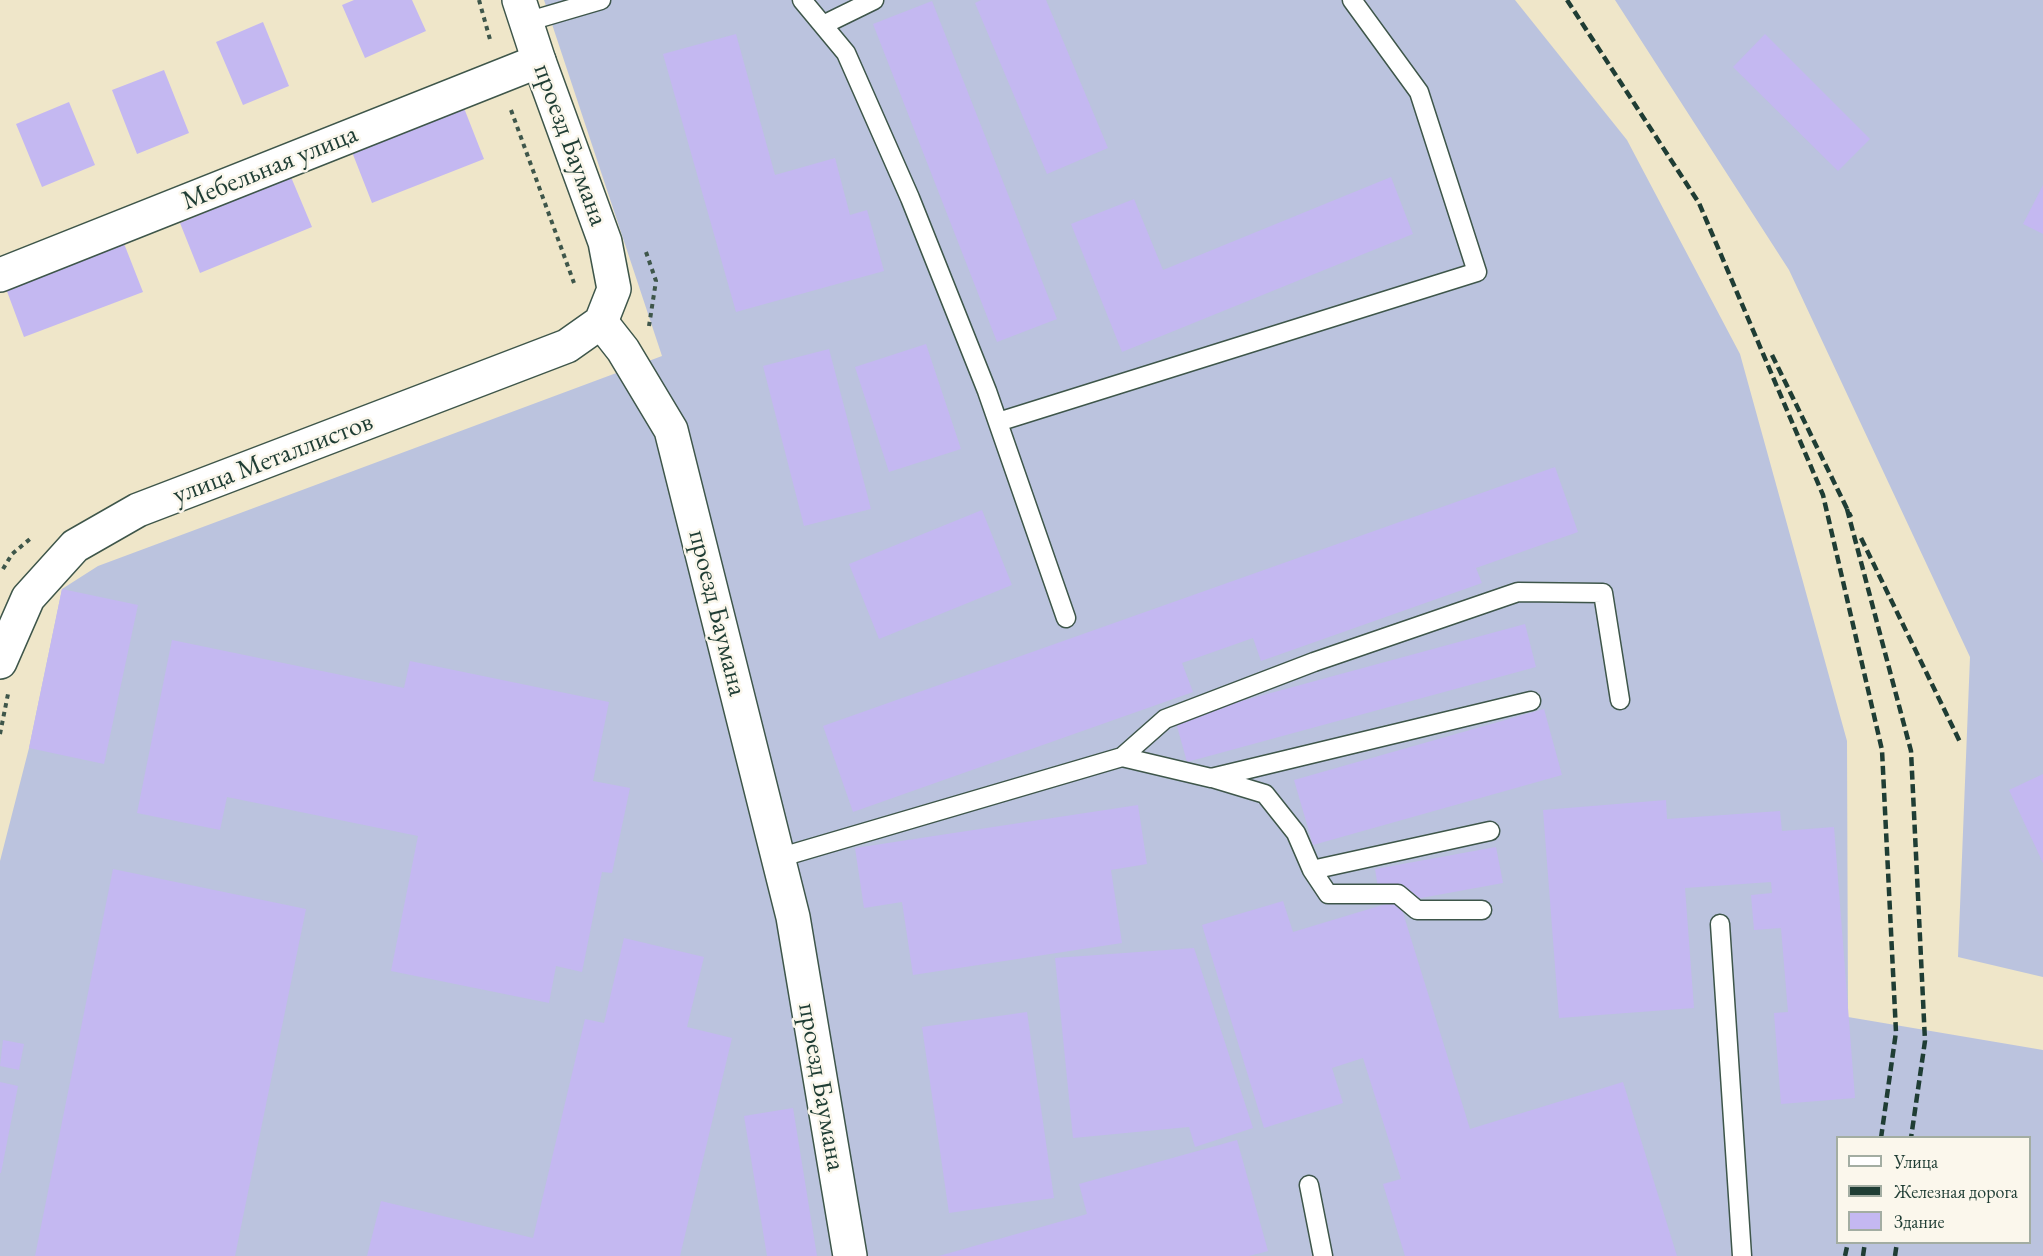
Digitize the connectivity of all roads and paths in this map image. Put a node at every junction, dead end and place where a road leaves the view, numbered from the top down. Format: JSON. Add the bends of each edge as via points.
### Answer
{"nodes":[{"id":1,"x":479,"y":0,"type":"edge"},
{"id":2,"x":601,"y":0,"type":"edge"},
{"id":3,"x":802,"y":0,"type":"edge"},
{"id":4,"x":874,"y":0,"type":"edge"},
{"id":5,"x":1352,"y":0,"type":"edge"},
{"id":6,"x":523,"y":11,"type":"edge"},
{"id":7,"x":823,"y":25,"type":"junction"},
{"id":8,"x":539,"y":61,"type":"junction"},
{"id":9,"x":501,"y":77,"type":"junction"},
{"id":10,"x":0,"y":275,"type":"edge"},
{"id":11,"x":577,"y":291,"type":"dead end"},
{"id":12,"x":601,"y":322,"type":"junction"},
{"id":13,"x":998,"y":422,"type":"junction"},
{"id":14,"x":35,"y":536,"type":"dead end"},
{"id":15,"x":0,"y":574,"type":"edge"},
{"id":16,"x":1066,"y":618,"type":"dead end"},
{"id":17,"x":0,"y":662,"type":"edge"},
{"id":18,"x":1620,"y":700,"type":"dead end"},
{"id":19,"x":1530,"y":701,"type":"dead end"},
{"id":20,"x":1122,"y":757,"type":"junction"},
{"id":21,"x":1211,"y":778,"type":"junction"},
{"id":22,"x":1490,"y":831,"type":"dead end"},
{"id":23,"x":778,"y":858,"type":"junction"},
{"id":24,"x":1312,"y":870,"type":"junction"},
{"id":25,"x":1482,"y":910,"type":"dead end"},
{"id":26,"x":1720,"y":924,"type":"dead end"},
{"id":27,"x":1309,"y":1185,"type":"dead end"},
{"id":28,"x":850,"y":1256,"type":"edge"},
{"id":29,"x":1323,"y":1256,"type":"edge"},
{"id":30,"x":1742,"y":1256,"type":"edge"}],
"edges":[{"from":1,"to":9,"type":"path"},
{"from":2,"to":6,"type":"lane"},
{"from":3,"to":7,"type":"lane"},
{"from":4,"to":7,"type":"lane"},
{"from":5,"to":13,"type":"lane","via":[[1419,92],[1478,272]]},
{"from":6,"to":8,"type":"street","name":"проезд Баумана"},
{"from":7,"to":13,"type":"lane","via":[[846,53],[906,188]]},
{"from":8,"to":9,"type":"street","name":"Мебельная улица"},
{"from":8,"to":12,"type":"street","name":"проезд Баумана","via":[[605,242],[614,289]]},
{"from":9,"to":10,"type":"street","name":"Мебельная улица"},
{"from":9,"to":11,"type":"path"},
{"from":12,"to":17,"type":"street","name":"улица Металлистов","via":[[567,346],[138,510],[75,546],[28,598]]},
{"from":12,"to":23,"type":"street","name":"проезд Баумана","via":[[623,350],[671,430]]},
{"from":13,"to":16,"type":"lane"},
{"from":14,"to":15,"type":"path","via":[[12,554]]},
{"from":18,"to":20,"type":"lane","via":[[1603,593],[1518,592],[1314,662],[1165,719]]},
{"from":19,"to":21,"type":"lane"},
{"from":20,"to":21,"type":"lane"},
{"from":20,"to":23,"type":"lane"},
{"from":21,"to":24,"type":"lane","via":[[1264,794],[1296,833]]},
{"from":22,"to":24,"type":"lane"},
{"from":23,"to":28,"type":"street","name":"проезд Баумана","via":[[793,917]]},
{"from":24,"to":25,"type":"lane","via":[[1328,894],[1398,894],[1417,910]]},
{"from":26,"to":30,"type":"lane"},
{"from":27,"to":29,"type":"lane"}]}
